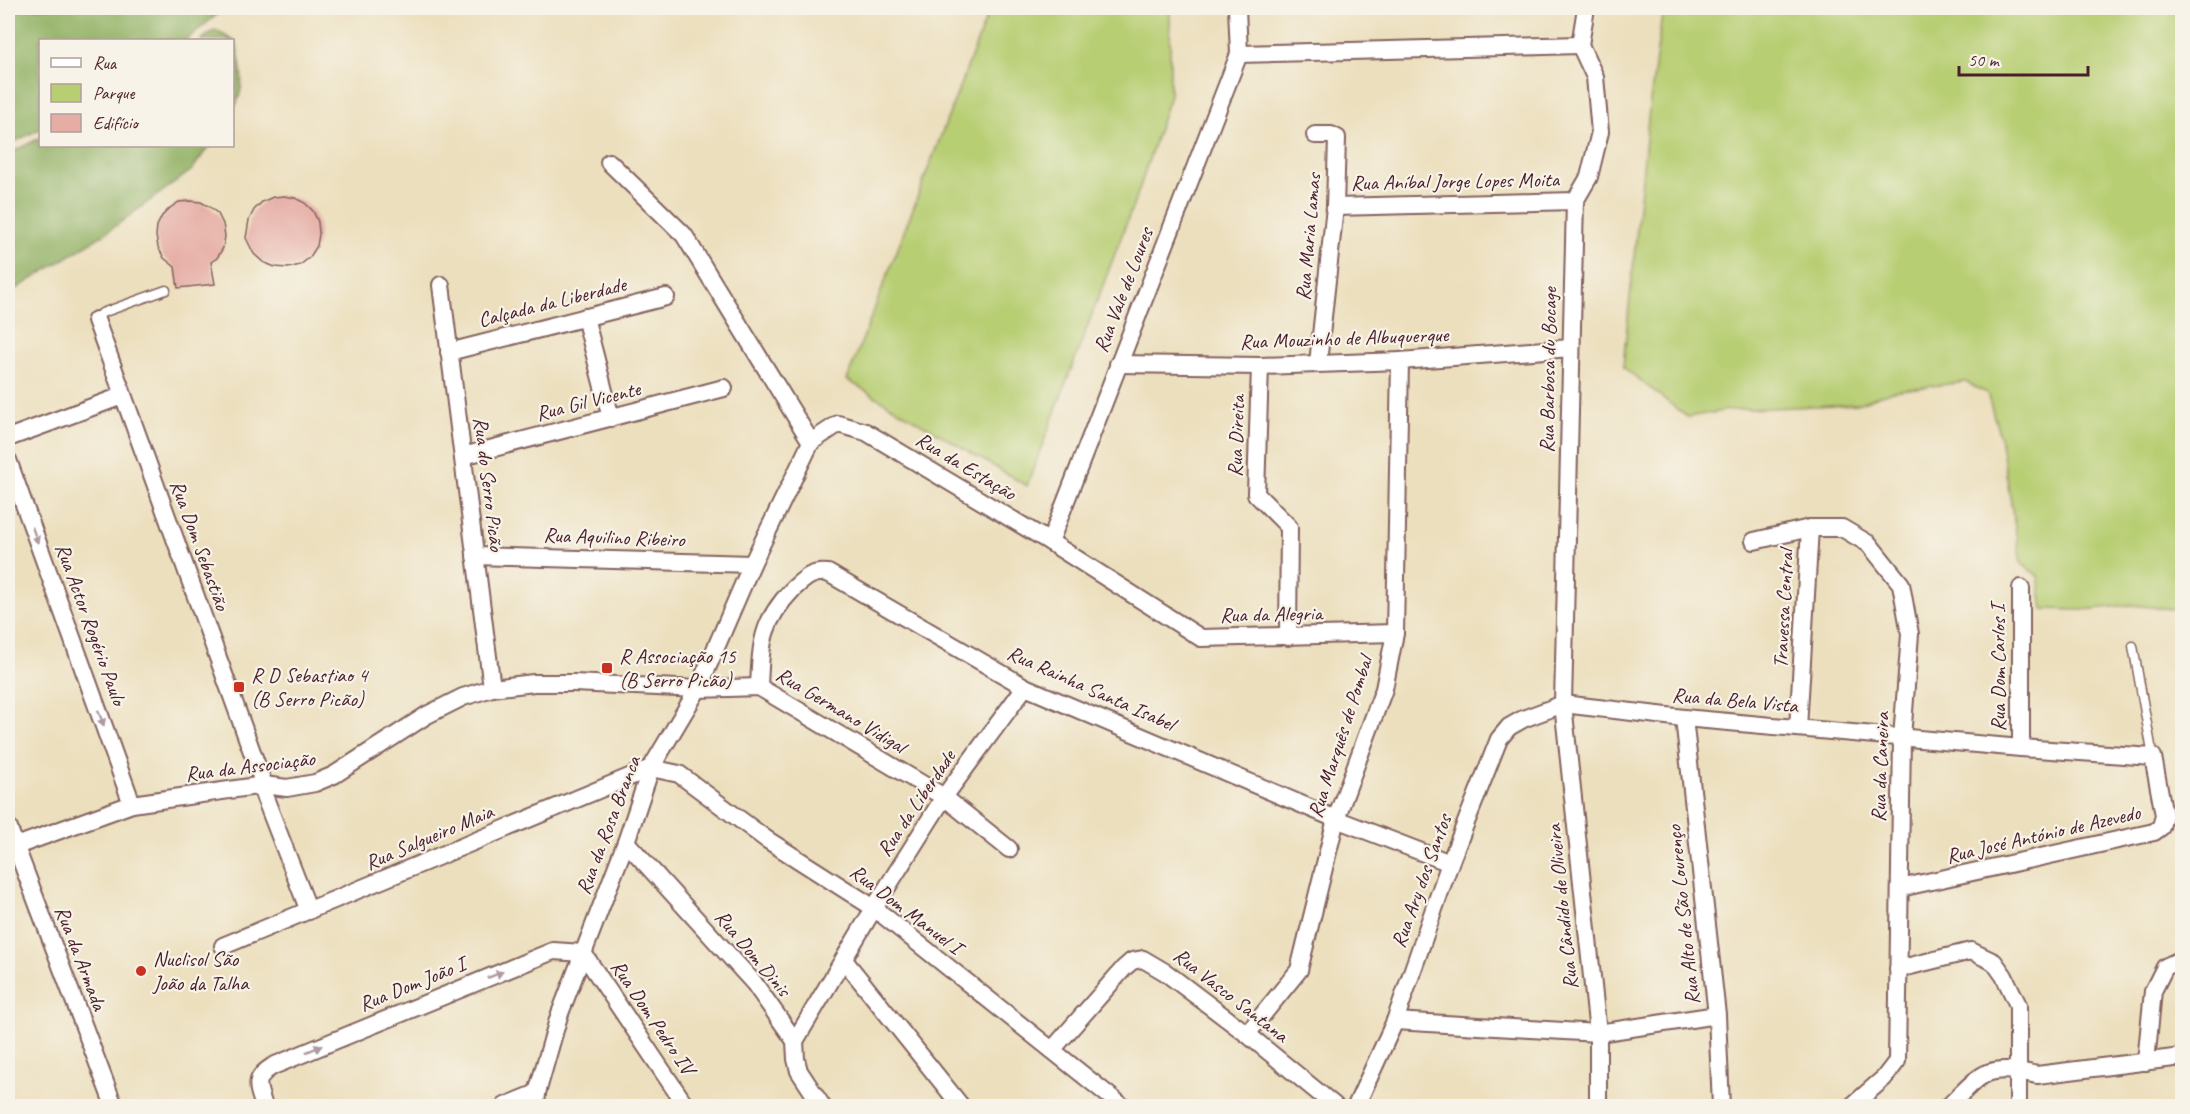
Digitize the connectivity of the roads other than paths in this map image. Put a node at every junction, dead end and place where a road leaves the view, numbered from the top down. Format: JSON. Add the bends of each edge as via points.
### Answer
{"nodes":[{"id":1,"x":1237,"y":8,"type":"edge"},
{"id":2,"x":1586,"y":8,"type":"edge"},
{"id":3,"x":1580,"y":45,"type":"junction"},
{"id":4,"x":1239,"y":54,"type":"junction"},
{"id":5,"x":1315,"y":135,"type":"dead end"},
{"id":6,"x":609,"y":162,"type":"dead end"},
{"id":7,"x":1575,"y":201,"type":"junction"},
{"id":8,"x":1335,"y":207,"type":"junction"},
{"id":9,"x":441,"y":285,"type":"dead end"},
{"id":10,"x":166,"y":290,"type":"dead end"},
{"id":11,"x":666,"y":297,"type":"dead end"},
{"id":12,"x":585,"y":317,"type":"junction"},
{"id":13,"x":96,"y":320,"type":"joint"},
{"id":14,"x":1571,"y":348,"type":"junction"},
{"id":15,"x":449,"y":352,"type":"junction"},
{"id":16,"x":1400,"y":361,"type":"junction"},
{"id":17,"x":1318,"y":363,"type":"junction"},
{"id":18,"x":1118,"y":364,"type":"junction"},
{"id":19,"x":1260,"y":366,"type":"junction"},
{"id":20,"x":724,"y":388,"type":"dead end"},
{"id":21,"x":122,"y":396,"type":"junction"},
{"id":22,"x":611,"y":418,"type":"junction"},
{"id":23,"x":8,"y":438,"type":"edge"},
{"id":24,"x":812,"y":442,"type":"junction"},
{"id":25,"x":463,"y":456,"type":"junction"},
{"id":26,"x":8,"y":460,"type":"edge"},
{"id":27,"x":1810,"y":528,"type":"junction"},
{"id":28,"x":1754,"y":541,"type":"dead end"},
{"id":29,"x":1050,"y":542,"type":"junction"},
{"id":30,"x":475,"y":556,"type":"junction"},
{"id":31,"x":752,"y":564,"type":"junction"},
{"id":32,"x":1095,"y":571,"type":"joint"},
{"id":33,"x":2021,"y":588,"type":"dead end"},
{"id":34,"x":1395,"y":633,"type":"junction"},
{"id":35,"x":1288,"y":637,"type":"junction"},
{"id":36,"x":2133,"y":645,"type":"dead end"},
{"id":37,"x":759,"y":687,"type":"junction"},
{"id":38,"x":1025,"y":687,"type":"junction"},
{"id":39,"x":492,"y":688,"type":"junction"},
{"id":40,"x":698,"y":689,"type":"junction"},
{"id":41,"x":1563,"y":704,"type":"junction"},
{"id":42,"x":1684,"y":718,"type":"junction"},
{"id":43,"x":1798,"y":728,"type":"junction"},
{"id":44,"x":1902,"y":738,"type":"junction"},
{"id":45,"x":2020,"y":748,"type":"junction"},
{"id":46,"x":2153,"y":757,"type":"junction"},
{"id":47,"x":651,"y":768,"type":"junction"},
{"id":48,"x":262,"y":785,"type":"junction"},
{"id":49,"x":944,"y":797,"type":"junction"},
{"id":50,"x":132,"y":804,"type":"junction"},
{"id":51,"x":1336,"y":819,"type":"junction"},
{"id":52,"x":8,"y":826,"type":"edge"},
{"id":53,"x":626,"y":842,"type":"junction"},
{"id":54,"x":11,"y":848,"type":"edge"},
{"id":55,"x":1009,"y":849,"type":"dead end"},
{"id":56,"x":1450,"y":863,"type":"junction"},
{"id":57,"x":1900,"y":888,"type":"junction"},
{"id":58,"x":874,"y":908,"type":"junction"},
{"id":59,"x":309,"y":911,"type":"junction"},
{"id":60,"x":223,"y":946,"type":"dead end"},
{"id":61,"x":582,"y":953,"type":"junction"},
{"id":62,"x":2182,"y":959,"type":"edge"},
{"id":63,"x":844,"y":960,"type":"junction"},
{"id":64,"x":1898,"y":969,"type":"junction"},
{"id":65,"x":1717,"y":1015,"type":"junction"},
{"id":66,"x":1395,"y":1021,"type":"junction"},
{"id":67,"x":1598,"y":1033,"type":"junction"},
{"id":68,"x":1247,"y":1034,"type":"junction"},
{"id":69,"x":795,"y":1041,"type":"junction"},
{"id":70,"x":1052,"y":1050,"type":"junction"},
{"id":71,"x":2182,"y":1057,"type":"edge"},
{"id":72,"x":2146,"y":1062,"type":"junction"},
{"id":73,"x":2019,"y":1071,"type":"junction"},
{"id":74,"x":537,"y":1100,"type":"edge"},
{"id":75,"x":114,"y":1107,"type":"edge"},
{"id":76,"x":264,"y":1107,"type":"edge"},
{"id":77,"x":505,"y":1107,"type":"edge"},
{"id":78,"x":686,"y":1107,"type":"edge"},
{"id":79,"x":822,"y":1107,"type":"edge"},
{"id":80,"x":961,"y":1107,"type":"edge"},
{"id":81,"x":1122,"y":1107,"type":"edge"},
{"id":82,"x":1335,"y":1107,"type":"edge"},
{"id":83,"x":1356,"y":1107,"type":"edge"},
{"id":84,"x":1598,"y":1107,"type":"edge"},
{"id":85,"x":1721,"y":1107,"type":"edge"},
{"id":86,"x":1852,"y":1107,"type":"edge"},
{"id":87,"x":1948,"y":1107,"type":"edge"},
{"id":88,"x":2018,"y":1107,"type":"edge"}],
"edges":[{"from":1,"to":4,"type":"street"},
{"from":2,"to":3,"type":"street"},
{"from":3,"to":4,"type":"street"},
{"from":3,"to":7,"type":"street","name":"Rua Barbosa du Bocage","via":[[1595,77],[1600,132],[1589,177]]},
{"from":4,"to":18,"type":"street","name":"Rua Vale de Loures"},
{"from":5,"to":8,"type":"street","name":"Rua Maria Lamas","via":[[1337,138]]},
{"from":6,"to":24,"type":"street","via":[[684,235]]},
{"from":7,"to":8,"type":"street","name":"Rua Aníbal Jorge Lopes Moita"},
{"from":7,"to":14,"type":"street","name":"Rua Barbosa du Bocage"},
{"from":8,"to":17,"type":"street","name":"Rua Maria Lamas"},
{"from":9,"to":15,"type":"street","name":"Rua do Serro Picão"},
{"from":10,"to":13,"type":"lane","via":[[102,312]]},
{"from":11,"to":12,"type":"street","name":"Calçada da Liberdade"},
{"from":12,"to":15,"type":"street","name":"Calçada da Liberdade"},
{"from":12,"to":22,"type":"street"},
{"from":13,"to":21,"type":"street","name":"Rua Dom Sebastião"},
{"from":14,"to":16,"type":"street","name":"Rua Mouzinho de Albuquerque"},
{"from":14,"to":41,"type":"street","name":"Rua Barbosa du Bocage"},
{"from":15,"to":25,"type":"street","name":"Rua do Serro Picão"},
{"from":16,"to":17,"type":"street","name":"Rua Mouzinho de Albuquerque"},
{"from":16,"to":34,"type":"street","name":"Rua Marquês de Pombal"},
{"from":17,"to":19,"type":"street","name":"Rua Mouzinho de Albuquerque"},
{"from":18,"to":19,"type":"street","name":"Rua Mouzinho de Albuquerque"},
{"from":18,"to":29,"type":"street","name":"Rua Vale de Loures"},
{"from":19,"to":35,"type":"street","name":"Rua Direita","via":[[1256,494],[1289,527]]},
{"from":20,"to":22,"type":"street","name":"Rua Gil Vicente"},
{"from":21,"to":23,"type":"street"},
{"from":21,"to":48,"type":"street","name":"Rua Dom Sebastião"},
{"from":22,"to":25,"type":"street","name":"Rua Gil Vicente"},
{"from":24,"to":29,"type":"street","name":"Rua da Estação","via":[[838,424],[866,432]]},
{"from":24,"to":31,"type":"street","name":"Rua da Rosa Branca"},
{"from":25,"to":30,"type":"street","name":"Rua do Serro Picão"},
{"from":26,"to":50,"type":"street","name":"Rua Actor Rogério Paulo","one_way":true},
{"from":27,"to":28,"type":"street","name":"Rua da Caneira"},
{"from":27,"to":43,"type":"street","name":"Travessa Central"},
{"from":27,"to":44,"type":"street","name":"Rua da Caneira","via":[[1842,528],[1869,544],[1901,584],[1910,634]]},
{"from":29,"to":32,"type":"street","name":"Rua da Estação"},
{"from":30,"to":31,"type":"street","name":"Rua Aquilino Ribeiro"},
{"from":30,"to":39,"type":"street","name":"Rua do Serro Picão"},
{"from":31,"to":40,"type":"street","name":"Rua da Rosa Branca"},
{"from":32,"to":35,"type":"street","name":"Rua da Alegria","via":[[1201,638]]},
{"from":33,"to":45,"type":"street","name":"Rua Dom Carlos I"},
{"from":34,"to":35,"type":"street","name":"Rua da Alegria"},
{"from":34,"to":51,"type":"street","name":"Rua Marquês de Pombal","via":[[1384,689]]},
{"from":36,"to":46,"type":"lane"},
{"from":37,"to":38,"type":"street","name":"Rua Rainha Santa Isabel","via":[[764,635],[770,616],[805,577],[816,572],[828,573]]},
{"from":37,"to":40,"type":"street","name":"Rua Germano Vidigal"},
{"from":37,"to":49,"type":"street","name":"Rua Germano Vidigal"},
{"from":38,"to":49,"type":"street","name":"Rua da Liberdade"},
{"from":38,"to":51,"type":"street","name":"Rua Rainha Santa Isabel"},
{"from":39,"to":40,"type":"street","name":"Rua da Associação","via":[[574,683]]},
{"from":39,"to":48,"type":"street","name":"Rua da Associação","via":[[462,697],[427,715],[334,775],[287,788]]},
{"from":40,"to":47,"type":"street","name":"Rua da Rosa Branca"},
{"from":41,"to":42,"type":"street","name":"Rua da Bela Vista"},
{"from":41,"to":56,"type":"street","name":"Rua Ary dos Santos","via":[[1523,719],[1499,739]]},
{"from":41,"to":67,"type":"street","name":"Rua Cândido de Oliveira"},
{"from":42,"to":43,"type":"street","name":"Rua da Bela Vista"},
{"from":42,"to":65,"type":"street","name":"Rua Alto de São Lourenço"},
{"from":43,"to":44,"type":"street","name":"Rua da Bela Vista"},
{"from":44,"to":45,"type":"street"},
{"from":44,"to":57,"type":"street","name":"Rua da Caneira"},
{"from":45,"to":46,"type":"street"},
{"from":46,"to":57,"type":"street","name":"Rua José António de Azevedo","via":[[2164,815],[2154,832]]},
{"from":47,"to":53,"type":"street","name":"Rua da Rosa Branca"},
{"from":47,"to":58,"type":"street","name":"Rua Dom Manuel I","via":[[679,774],[766,839]]},
{"from":47,"to":59,"type":"street","name":"Rua Salgueiro Maia"},
{"from":48,"to":50,"type":"street","name":"Rua da Associação"},
{"from":48,"to":59,"type":"street","name":"Rua Dom Sebastião"},
{"from":49,"to":55,"type":"street","name":"Rua Germano Vidigal"},
{"from":49,"to":58,"type":"street","name":"Rua da Liberdade"},
{"from":50,"to":54,"type":"street","name":"Rua da Associação"},
{"from":51,"to":56,"type":"street","name":"Rua Rainha Santa Isabel"},
{"from":51,"to":68,"type":"street","name":"Rua Marquês de Pombal","via":[[1299,970]]},
{"from":52,"to":54,"type":"street","name":"Rua da Armada"},
{"from":53,"to":61,"type":"street","name":"Rua da Rosa Branca"},
{"from":53,"to":69,"type":"street","name":"Rua Dom Dinis","via":[[754,983]]},
{"from":54,"to":75,"type":"street","name":"Rua da Armada"},
{"from":56,"to":66,"type":"street","name":"Rua Ary dos Santos"},
{"from":57,"to":64,"type":"street","name":"Rua da Caneira"},
{"from":58,"to":63,"type":"street","name":"Rua da Liberdade"},
{"from":58,"to":70,"type":"street","name":"Rua Dom Manuel I"},
{"from":59,"to":60,"type":"street","name":"Rua Salgueiro Maia"},
{"from":61,"to":74,"type":"street","name":"Rua da Rosa Branca","via":[[559,1016]]},
{"from":76,"to":61,"type":"street","name":"Rua Dom João I","one_way":true,"via":[[257,1087],[261,1073],[273,1066],[553,951]]},
{"from":61,"to":78,"type":"street","name":"Rua Dom Pedro IV"},
{"from":62,"to":72,"type":"street","via":[[2165,967],[2153,991]]},
{"from":63,"to":69,"type":"street","name":"Rua da Liberdade"},
{"from":63,"to":80,"type":"street"},
{"from":64,"to":73,"type":"street","via":[[1971,951],[1994,962],[2018,1005]]},
{"from":64,"to":86,"type":"street","name":"Rua da Caneira","via":[[1897,1061]]},
{"from":65,"to":67,"type":"street"},
{"from":65,"to":85,"type":"street","name":"Rua Alto de São Lourenço"},
{"from":66,"to":67,"type":"street"},
{"from":66,"to":83,"type":"street","name":"Rua Ary dos Santos"},
{"from":67,"to":84,"type":"street","name":"Rua Cândido de Oliveira"},
{"from":68,"to":70,"type":"street","name":"Rua Vasco Santana","via":[[1143,959],[1124,968]]},
{"from":68,"to":82,"type":"street","name":"Rua Vasco Santana"},
{"from":69,"to":79,"type":"street","name":"Rua Dom Dinis","via":[[799,1071]]},
{"from":70,"to":81,"type":"street","name":"Rua Dom Manuel I"},
{"from":71,"to":72,"type":"street"},
{"from":72,"to":73,"type":"street","via":[[2037,1075]]},
{"from":73,"to":87,"type":"street","via":[[1993,1070],[1977,1077]]},
{"from":73,"to":88,"type":"street"},
{"from":74,"to":77,"type":"street"}]}
